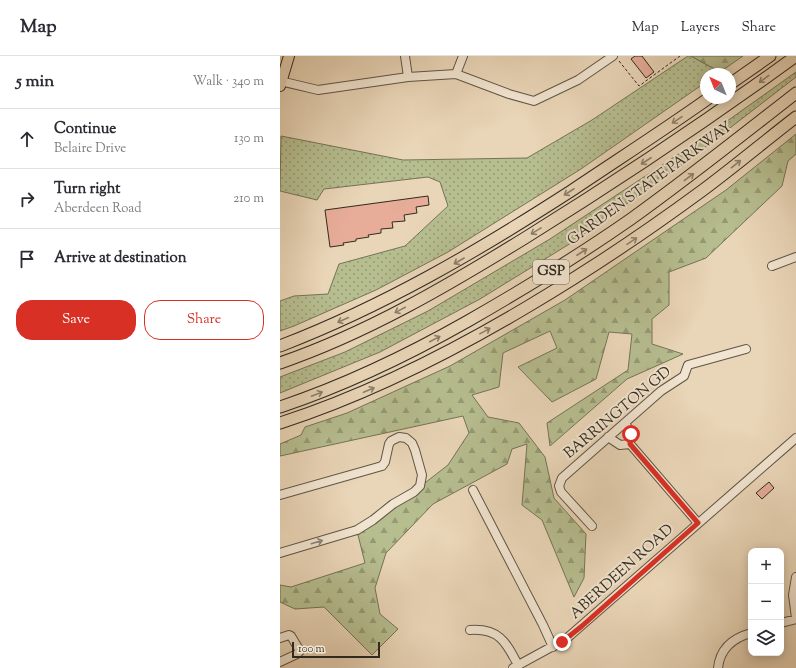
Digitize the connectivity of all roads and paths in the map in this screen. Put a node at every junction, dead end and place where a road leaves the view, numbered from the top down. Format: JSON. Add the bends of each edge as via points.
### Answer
{"nodes":[{"id":1,"x":289,"y":56,"type":"edge"},
{"id":2,"x":405,"y":56,"type":"edge"},
{"id":3,"x":463,"y":56,"type":"edge"},
{"id":4,"x":680,"y":56,"type":"edge"},
{"id":5,"x":770,"y":56,"type":"edge"},
{"id":6,"x":796,"y":56,"type":"edge"},
{"id":7,"x":612,"y":58,"type":"edge"},
{"id":8,"x":456,"y":74,"type":"junction"},
{"id":9,"x":408,"y":77,"type":"junction"},
{"id":10,"x":736,"y":80,"type":"edge"},
{"id":11,"x":280,"y":83,"type":"edge"},
{"id":12,"x":796,"y":94,"type":"edge"},
{"id":13,"x":701,"y":104,"type":"edge"},
{"id":14,"x":796,"y":116,"type":"edge"},
{"id":15,"x":796,"y":257,"type":"edge"},
{"id":16,"x":772,"y":266,"type":"dead end"},
{"id":17,"x":280,"y":346,"type":"edge"},
{"id":18,"x":746,"y":349,"type":"dead end"},
{"id":19,"x":280,"y":363,"type":"edge"},
{"id":20,"x":280,"y":407,"type":"edge"},
{"id":21,"x":280,"y":423,"type":"edge"},
{"id":22,"x":625,"y":423,"type":"junction"},
{"id":23,"x":608,"y":437,"type":"junction"},
{"id":24,"x":796,"y":438,"type":"edge"},
{"id":25,"x":630,"y":444,"type":"junction"},
{"id":26,"x":473,"y":490,"type":"dead end"},
{"id":27,"x":280,"y":495,"type":"edge"},
{"id":28,"x":698,"y":523,"type":"junction"},
{"id":29,"x":592,"y":526,"type":"dead end"},
{"id":30,"x":280,"y":553,"type":"edge"},
{"id":31,"x":796,"y":576,"type":"edge"},
{"id":32,"x":796,"y":618,"type":"edge"},
{"id":33,"x":784,"y":622,"type":"edge"},
{"id":34,"x":470,"y":630,"type":"dead end"},
{"id":35,"x":748,"y":633,"type":"edge"},
{"id":36,"x":280,"y":638,"type":"edge"},
{"id":37,"x":553,"y":647,"type":"junction"},
{"id":38,"x":280,"y":662,"type":"edge"},
{"id":39,"x":515,"y":667,"type":"edge"},
{"id":40,"x":718,"y":668,"type":"edge"}],
"edges":[{"from":1,"to":11,"type":"main road"},
{"from":2,"to":9,"type":"street"},
{"from":3,"to":8,"type":"street"},
{"from":4,"to":7,"type":"path","via":[[639,86]]},
{"from":5,"to":10,"type":"highway"},
{"from":6,"to":19,"type":"highway","name":"GARDEN STATE PARKWAY","one_way":true,"via":[[625,174],[483,263],[387,317]]},
{"from":7,"to":8,"type":"street","via":[[578,80],[534,101]]},
{"from":8,"to":9,"type":"street"},
{"from":9,"to":11,"type":"street","via":[[318,90]]},
{"from":20,"to":12,"type":"highway","name":"GARDEN STATE PARKWAY","number":"GSP","one_way":true,"via":[[333,388],[391,362],[523,289],[648,206]]},
{"from":13,"to":17,"type":"highway","one_way":true,"via":[[558,199],[448,267],[372,306]]},
{"from":21,"to":14,"type":"highway","number":"GSP","one_way":true,"via":[[352,397],[411,370],[544,297],[652,228],[721,177]]},
{"from":15,"to":16,"type":"street"},
{"from":18,"to":22,"type":"street","name":"BARRINGTON GD","via":[[688,365],[684,376],[661,391]]},
{"from":22,"to":23,"type":"street","name":"BARRINGTON GD"},
{"from":22,"to":25,"type":"street","via":[[631,434]]},
{"from":23,"to":25,"type":"street","via":[[620,445]]},
{"from":23,"to":29,"type":"street","name":"BARRINGTON GD","via":[[562,478],[559,486],[561,492]]},
{"from":24,"to":28,"type":"street","name":"ABERDEEN ROAD"},
{"from":25,"to":28,"type":"street"},
{"from":26,"to":37,"type":"street"},
{"from":30,"to":27,"type":"street","one_way":true,"via":[[362,528],[393,504],[417,490],[422,482],[422,475],[412,443],[406,438],[399,437],[394,438],[389,444],[382,466]]},
{"from":28,"to":37,"type":"street","name":"ABERDEEN ROAD","via":[[582,626]]},
{"from":31,"to":32,"type":"street","via":[[793,595]]},
{"from":32,"to":33,"type":"street"},
{"from":34,"to":39,"type":"street","via":[[487,630],[499,636],[508,647]]},
{"from":35,"to":40,"type":"street","via":[[728,646],[720,658]]},
{"from":36,"to":38,"type":"street","via":[[289,634],[300,651]]},
{"from":37,"to":39,"type":"street","name":"ABERDEEN ROAD"}]}
